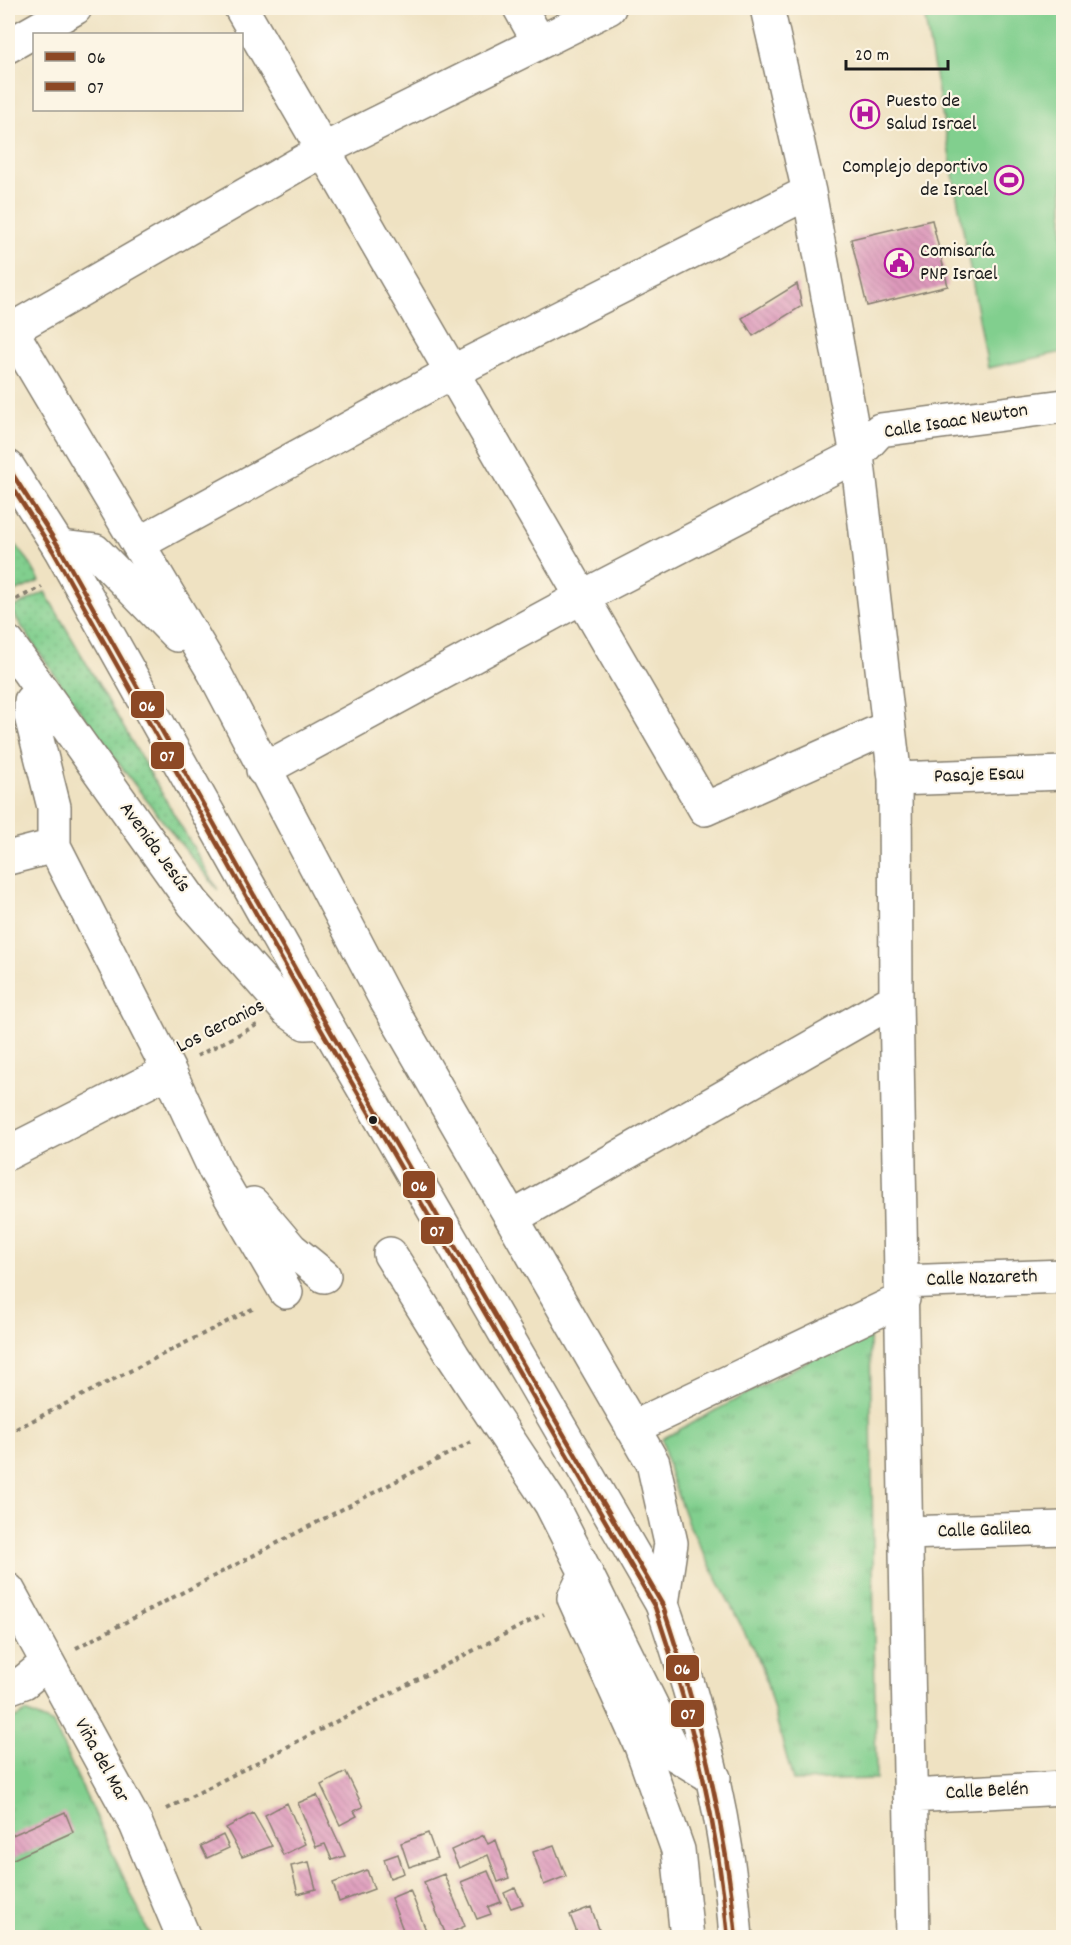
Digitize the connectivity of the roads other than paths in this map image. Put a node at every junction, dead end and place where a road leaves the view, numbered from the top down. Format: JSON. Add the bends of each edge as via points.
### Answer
{"nodes":[{"id":1,"x":75,"y":8,"type":"edge"},
{"id":2,"x":241,"y":8,"type":"edge"},
{"id":3,"x":520,"y":8,"type":"edge"},
{"id":4,"x":609,"y":8,"type":"edge"},
{"id":5,"x":767,"y":8,"type":"edge"},
{"id":6,"x":539,"y":42,"type":"junction"},
{"id":7,"x":8,"y":46,"type":"edge"},
{"id":8,"x":325,"y":148,"type":"junction"},
{"id":9,"x":809,"y":192,"type":"junction"},
{"id":10,"x":9,"y":327,"type":"edge"},
{"id":11,"x":454,"y":371,"type":"junction"},
{"id":12,"x":1064,"y":406,"type":"edge"},
{"id":13,"x":857,"y":455,"type":"junction"},
{"id":14,"x":11,"y":477,"type":"edge"},
{"id":15,"x":138,"y":544,"type":"junction"},
{"id":16,"x":59,"y":547,"type":"junction"},
{"id":17,"x":584,"y":596,"type":"junction"},
{"id":18,"x":8,"y":643,"type":"edge"},
{"id":19,"x":214,"y":672,"type":"junction"},
{"id":20,"x":41,"y":692,"type":"junction"},
{"id":21,"x":889,"y":728,"type":"junction"},
{"id":22,"x":263,"y":770,"type":"junction"},
{"id":23,"x":1064,"y":773,"type":"edge"},
{"id":24,"x":895,"y":779,"type":"junction"},
{"id":25,"x":54,"y":846,"type":"junction"},
{"id":26,"x":8,"y":858,"type":"edge"},
{"id":27,"x":896,"y":999,"type":"junction"},
{"id":28,"x":325,"y":1022,"type":"junction"},
{"id":29,"x":169,"y":1071,"type":"junction"},
{"id":30,"x":8,"y":1153,"type":"edge"},
{"id":31,"x":215,"y":1170,"type":"junction"},
{"id":32,"x":512,"y":1218,"type":"junction"},
{"id":33,"x":390,"y":1254,"type":"dead end"},
{"id":34,"x":324,"y":1276,"type":"dead end"},
{"id":35,"x":1064,"y":1276,"type":"edge"},
{"id":36,"x":902,"y":1291,"type":"junction"},
{"id":37,"x":286,"y":1292,"type":"road end"},
{"id":38,"x":632,"y":1428,"type":"junction"},
{"id":39,"x":1064,"y":1528,"type":"edge"},
{"id":40,"x":905,"y":1533,"type":"junction"},
{"id":41,"x":580,"y":1585,"type":"junction"},
{"id":42,"x":8,"y":1590,"type":"edge"},
{"id":43,"x":662,"y":1604,"type":"junction"},
{"id":44,"x":46,"y":1664,"type":"junction"},
{"id":45,"x":8,"y":1688,"type":"edge"},
{"id":46,"x":714,"y":1778,"type":"junction"},
{"id":47,"x":1064,"y":1788,"type":"edge"},
{"id":48,"x":910,"y":1796,"type":"junction"},
{"id":49,"x":184,"y":1938,"type":"edge"},
{"id":50,"x":687,"y":1938,"type":"edge"},
{"id":51,"x":736,"y":1938,"type":"edge"},
{"id":52,"x":913,"y":1938,"type":"edge"}],
"edges":[{"from":1,"to":7,"type":"street"},
{"from":2,"to":8,"type":"street"},
{"from":3,"to":6,"type":"street"},
{"from":4,"to":6,"type":"street"},
{"from":5,"to":9,"type":"street"},
{"from":6,"to":8,"type":"street"},
{"from":8,"to":10,"type":"street"},
{"from":8,"to":11,"type":"street"},
{"from":9,"to":11,"type":"street"},
{"from":9,"to":13,"type":"street"},
{"from":10,"to":15,"type":"street"},
{"from":11,"to":15,"type":"street"},
{"from":11,"to":17,"type":"street"},
{"from":12,"to":13,"type":"street","name":"Calle Isaac Newton","via":[[880,430]]},
{"from":13,"to":17,"type":"street"},
{"from":13,"to":21,"type":"street"},
{"from":14,"to":16,"type":"street"},
{"from":15,"to":19,"type":"street"},
{"from":16,"to":19,"type":"street","via":[[95,551]]},
{"from":16,"to":28,"type":"street"},
{"from":17,"to":21,"type":"street","via":[[705,809]]},
{"from":17,"to":22,"type":"street"},
{"from":18,"to":20,"type":"street","name":"Avenida Jesús"},
{"from":19,"to":22,"type":"street"},
{"from":20,"to":25,"type":"street","via":[[31,701],[31,716],[54,807]]},
{"from":20,"to":28,"type":"street","name":"Avenida Jesús","via":[[193,903],[287,1010],[305,1023]]},
{"from":21,"to":24,"type":"street"},
{"from":22,"to":32,"type":"street","via":[[386,1000]]},
{"from":23,"to":24,"type":"street","name":"Pasaje Esau"},
{"from":24,"to":27,"type":"street"},
{"from":25,"to":26,"type":"street"},
{"from":25,"to":29,"type":"street"},
{"from":27,"to":32,"type":"street"},
{"from":27,"to":36,"type":"street"},
{"from":28,"to":43,"type":"street"},
{"from":29,"to":30,"type":"street"},
{"from":29,"to":31,"type":"street"},
{"from":31,"to":34,"type":"street","via":[[259,1209],[291,1250]]},
{"from":31,"to":37,"type":"street"},
{"from":32,"to":38,"type":"street"},
{"from":33,"to":41,"type":"street","via":[[551,1504]]},
{"from":35,"to":36,"type":"street","name":"Calle Nazareth"},
{"from":36,"to":38,"type":"street"},
{"from":36,"to":40,"type":"street"},
{"from":38,"to":43,"type":"street","via":[[653,1463],[671,1543]]},
{"from":39,"to":40,"type":"street","name":"Calle Galilea"},
{"from":40,"to":48,"type":"street"},
{"from":41,"to":46,"type":"street","via":[[676,1755]]},
{"from":41,"to":50,"type":"street","via":[[678,1850]]},
{"from":42,"to":44,"type":"street","name":"Viña del Mar"},
{"from":43,"to":46,"type":"street","via":[[690,1683]]},
{"from":44,"to":45,"type":"street","via":[[24,1682]]},
{"from":44,"to":49,"type":"street","name":"Viña del Mar","via":[[136,1824]]},
{"from":46,"to":51,"type":"street","via":[[733,1892]]},
{"from":47,"to":48,"type":"street","name":"Calle Belén"},
{"from":48,"to":52,"type":"street"}]}
